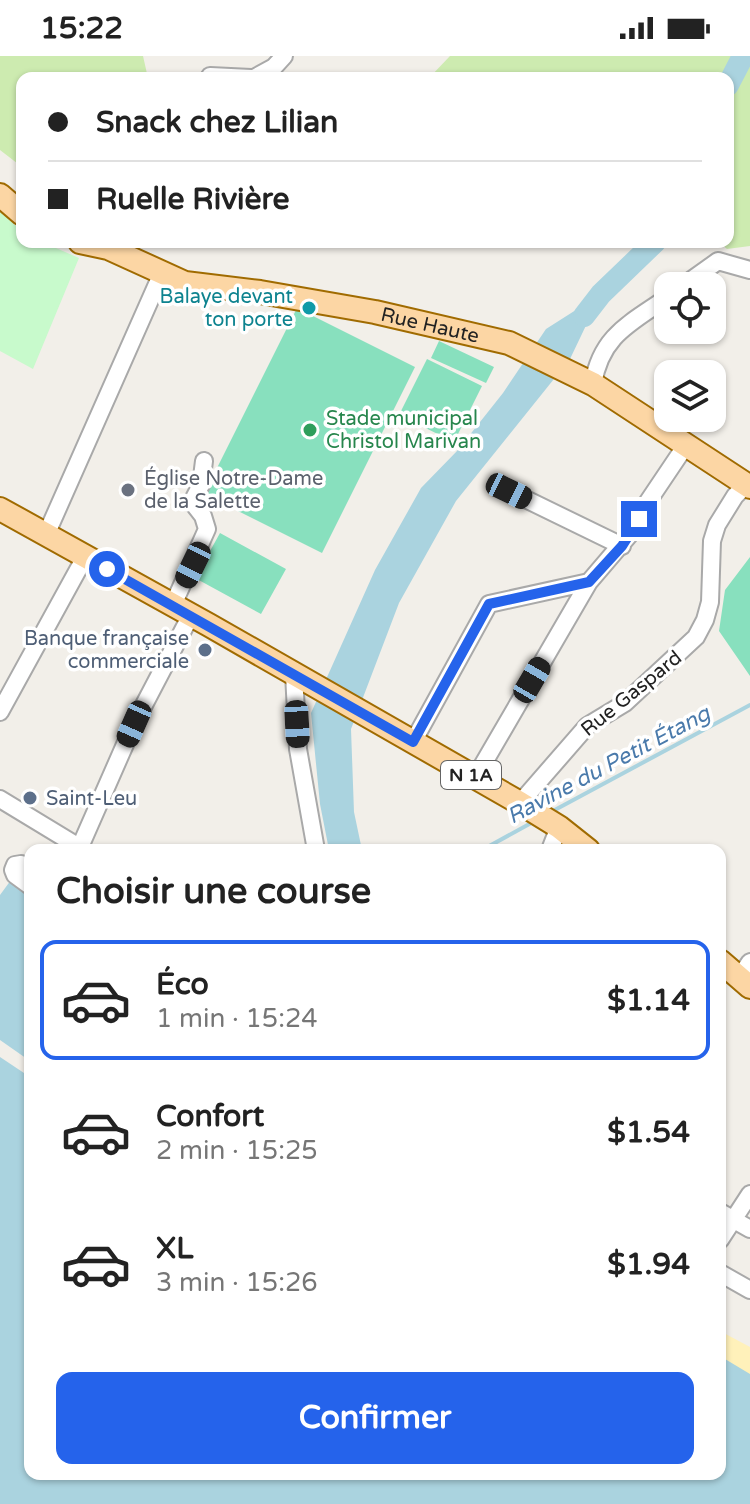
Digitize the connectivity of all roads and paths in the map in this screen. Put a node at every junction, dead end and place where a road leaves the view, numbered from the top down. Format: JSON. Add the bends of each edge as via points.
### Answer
{"nodes":[{"id":1,"x":284,"y":56,"type":"edge"},
{"id":2,"x":264,"y":72,"type":"edge"},
{"id":3,"x":0,"y":195,"type":"edge"},
{"id":4,"x":16,"y":209,"type":"edge"},
{"id":5,"x":108,"y":248,"type":"edge"},
{"id":6,"x":750,"y":270,"type":"edge"},
{"id":7,"x":703,"y":272,"type":"edge"},
{"id":8,"x":162,"y":273,"type":"junction"},
{"id":9,"x":654,"y":307,"type":"edge"},
{"id":10,"x":584,"y":380,"type":"junction"},
{"id":11,"x":686,"y":445,"type":"junction"},
{"id":12,"x":204,"y":461,"type":"dead end"},
{"id":13,"x":748,"y":486,"type":"edge"},
{"id":14,"x":509,"y":491,"type":"dead end"},
{"id":15,"x":0,"y":509,"type":"edge"},
{"id":16,"x":46,"y":535,"type":"junction"},
{"id":17,"x":622,"y":546,"type":"junction"},
{"id":18,"x":85,"y":557,"type":"junction"},
{"id":19,"x":589,"y":582,"type":"junction"},
{"id":20,"x":182,"y":610,"type":"junction"},
{"id":21,"x":302,"y":679,"type":"junction"},
{"id":22,"x":0,"y":712,"type":"edge"},
{"id":23,"x":413,"y":742,"type":"junction"},
{"id":24,"x":475,"y":785,"type":"junction"},
{"id":25,"x":0,"y":799,"type":"edge"},
{"id":26,"x":524,"y":805,"type":"junction"},
{"id":27,"x":554,"y":824,"type":"junction"},
{"id":28,"x":75,"y":844,"type":"edge"},
{"id":29,"x":84,"y":844,"type":"edge"},
{"id":30,"x":315,"y":844,"type":"edge"},
{"id":31,"x":551,"y":844,"type":"edge"},
{"id":32,"x":580,"y":844,"type":"edge"},
{"id":33,"x":726,"y":964,"type":"edge"},
{"id":34,"x":746,"y":976,"type":"edge"},
{"id":35,"x":750,"y":1194,"type":"edge"},
{"id":36,"x":727,"y":1216,"type":"edge"},
{"id":37,"x":750,"y":1229,"type":"edge"},
{"id":38,"x":726,"y":1276,"type":"edge"},
{"id":39,"x":750,"y":1290,"type":"edge"}],
"edges":[{"from":1,"to":2,"type":"street"},
{"from":3,"to":4,"type":"main road"},
{"from":5,"to":8,"type":"main road","name":"Rue Haute"},
{"from":6,"to":7,"type":"street","via":[[718,261]]},
{"from":8,"to":10,"type":"main road","name":"Rue Haute","via":[[185,283],[375,312],[509,343]]},
{"from":8,"to":16,"type":"street"},
{"from":9,"to":10,"type":"street","via":[[622,329]]},
{"from":10,"to":11,"type":"main road","name":"Rue Haute"},
{"from":11,"to":13,"type":"main road","name":"Rue Haute"},
{"from":11,"to":17,"type":"street"},
{"from":12,"to":20,"type":"street","via":[[192,502],[207,529]]},
{"from":13,"to":26,"type":"street","name":"Rue Gaspard","via":[[717,525],[710,602],[696,637],[625,703],[587,726]]},
{"from":14,"to":17,"type":"street"},
{"from":15,"to":16,"type":"main road","number":"N 1A"},
{"from":16,"to":18,"type":"main road","number":"N 1A"},
{"from":17,"to":19,"type":"street"},
{"from":18,"to":20,"type":"main road","number":"N 1A"},
{"from":18,"to":22,"type":"street"},
{"from":19,"to":23,"type":"street","via":[[489,604]]},
{"from":19,"to":24,"type":"street"},
{"from":20,"to":21,"type":"main road","number":"N 1A"},
{"from":20,"to":29,"type":"street"},
{"from":21,"to":23,"type":"main road","number":"N 1A"},
{"from":21,"to":30,"type":"street","via":[[298,749]]},
{"from":23,"to":24,"type":"main road","number":"N 1A"},
{"from":24,"to":26,"type":"main road","number":"N 1A"},
{"from":25,"to":28,"type":"street"},
{"from":26,"to":27,"type":"main road","number":"N 1A"},
{"from":27,"to":31,"type":"street"},
{"from":27,"to":32,"type":"main road","number":"N 1A"},
{"from":33,"to":34,"type":"main road"},
{"from":35,"to":36,"type":"street"},
{"from":36,"to":37,"type":"street"},
{"from":38,"to":39,"type":"street"}]}
